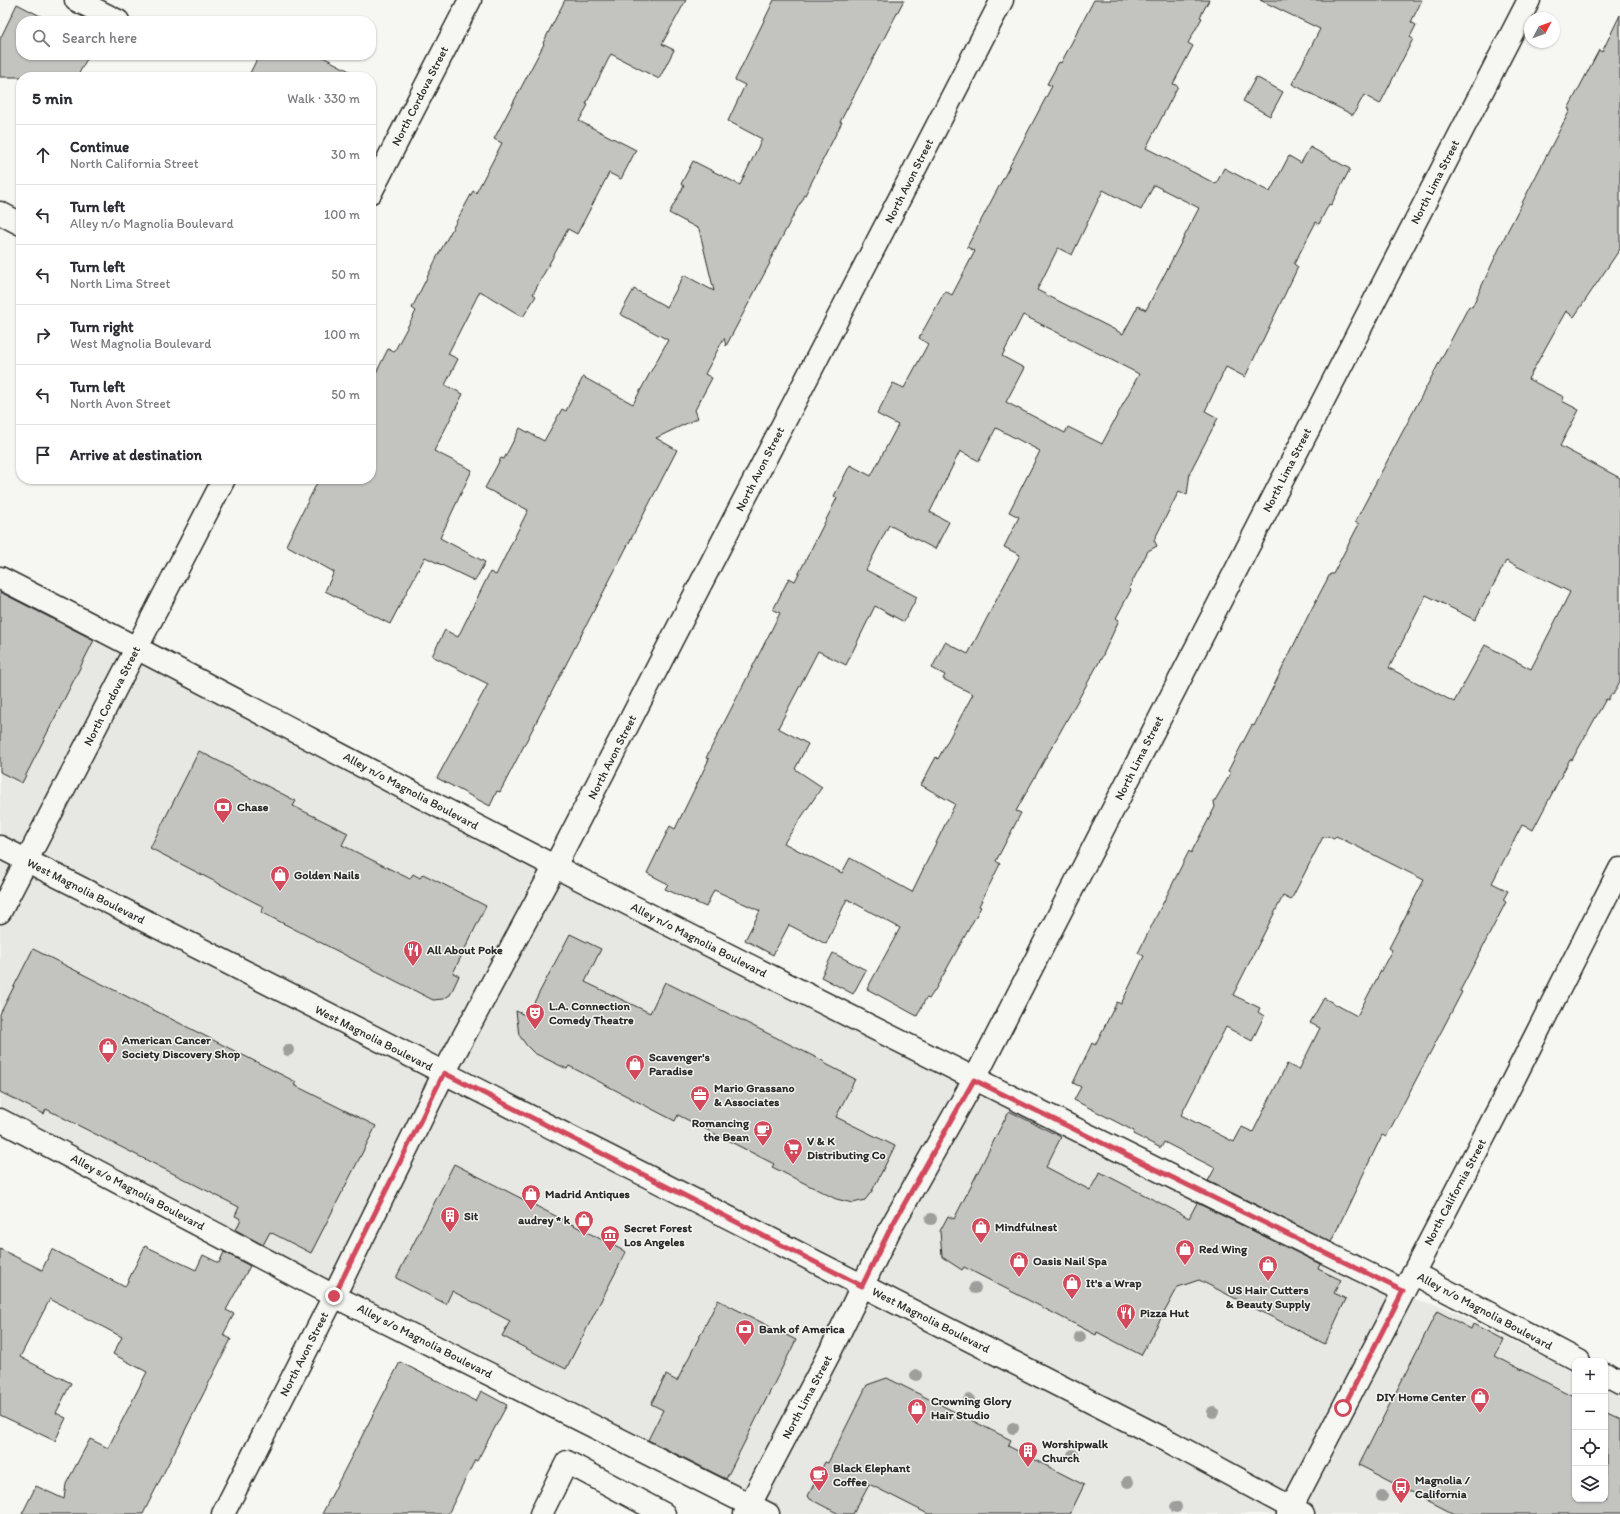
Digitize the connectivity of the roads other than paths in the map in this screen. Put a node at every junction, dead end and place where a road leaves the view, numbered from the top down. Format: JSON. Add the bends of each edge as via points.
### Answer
{"nodes":[{"id":1,"x":76,"y":0,"type":"edge"},
{"id":2,"x":470,"y":0,"type":"edge"},
{"id":3,"x":1002,"y":0,"type":"edge"},
{"id":4,"x":1529,"y":0,"type":"edge"},
{"id":5,"x":108,"y":16,"type":"edge"},
{"id":6,"x":376,"y":182,"type":"edge"},
{"id":7,"x":0,"y":213,"type":"edge"},
{"id":8,"x":16,"y":221,"type":"edge"},
{"id":9,"x":221,"y":484,"type":"edge"},
{"id":10,"x":0,"y":578,"type":"edge"},
{"id":11,"x":137,"y":648,"type":"junction"},
{"id":12,"x":0,"y":847,"type":"edge"},
{"id":13,"x":27,"y":860,"type":"junction"},
{"id":14,"x":555,"y":866,"type":"junction"},
{"id":15,"x":1620,"y":869,"type":"edge"},
{"id":16,"x":0,"y":912,"type":"edge"},
{"id":17,"x":444,"y":1073,"type":"junction"},
{"id":18,"x":974,"y":1080,"type":"junction"},
{"id":19,"x":0,"y":1120,"type":"edge"},
{"id":20,"x":1408,"y":1282,"type":"junction"},
{"id":21,"x":862,"y":1286,"type":"junction"},
{"id":22,"x":334,"y":1296,"type":"junction"},
{"id":23,"x":1573,"y":1358,"type":"edge"},
{"id":24,"x":1608,"y":1376,"type":"edge"},
{"id":25,"x":1620,"y":1382,"type":"edge"},
{"id":26,"x":754,"y":1511,"type":"edge"},
{"id":27,"x":1294,"y":1512,"type":"edge"},
{"id":28,"x":223,"y":1514,"type":"edge"},
{"id":29,"x":541,"y":1514,"type":"edge"},
{"id":30,"x":664,"y":1514,"type":"edge"}],
"edges":[{"from":1,"to":5,"type":"street"},
{"from":2,"to":6,"type":"street","name":"North Cordova Street"},
{"from":3,"to":14,"type":"street","name":"North Avon Street"},
{"from":4,"to":18,"type":"street","name":"North Lima Street"},
{"from":7,"to":8,"type":"street"},
{"from":9,"to":11,"type":"street","name":"North Cordova Street"},
{"from":10,"to":11,"type":"street","name":"Alley n/o Magnolia Boulevard"},
{"from":11,"to":13,"type":"street","name":"North Cordova Street"},
{"from":11,"to":14,"type":"street","name":"Alley n/o Magnolia Boulevard"},
{"from":12,"to":13,"type":"street","name":"West Magnolia Boulevard"},
{"from":13,"to":16,"type":"street","name":"North Cordova Street"},
{"from":13,"to":17,"type":"street","name":"West Magnolia Boulevard"},
{"from":14,"to":17,"type":"street","name":"North Avon Street"},
{"from":14,"to":18,"type":"street","name":"Alley n/o Magnolia Boulevard"},
{"from":15,"to":20,"type":"street","name":"North California Street"},
{"from":17,"to":21,"type":"street","name":"West Magnolia Boulevard"},
{"from":17,"to":22,"type":"street","name":"North Avon Street"},
{"from":18,"to":20,"type":"street","name":"Alley n/o Magnolia Boulevard"},
{"from":18,"to":21,"type":"street","name":"North Lima Street","via":[[889,1231]]},
{"from":19,"to":22,"type":"street","name":"Alley s/o Magnolia Boulevard"},
{"from":20,"to":23,"type":"street","name":"Alley n/o Magnolia Boulevard"},
{"from":20,"to":27,"type":"street","name":"North California Street"},
{"from":21,"to":26,"type":"street","name":"North Lima Street"},
{"from":21,"to":27,"type":"street","name":"West Magnolia Boulevard","via":[[1170,1442]]},
{"from":22,"to":26,"type":"street","name":"Alley s/o Magnolia Boulevard"},
{"from":22,"to":28,"type":"street","name":"North Avon Street"},
{"from":24,"to":25,"type":"street"},
{"from":29,"to":30,"type":"street","via":[[568,1462]]}]}
